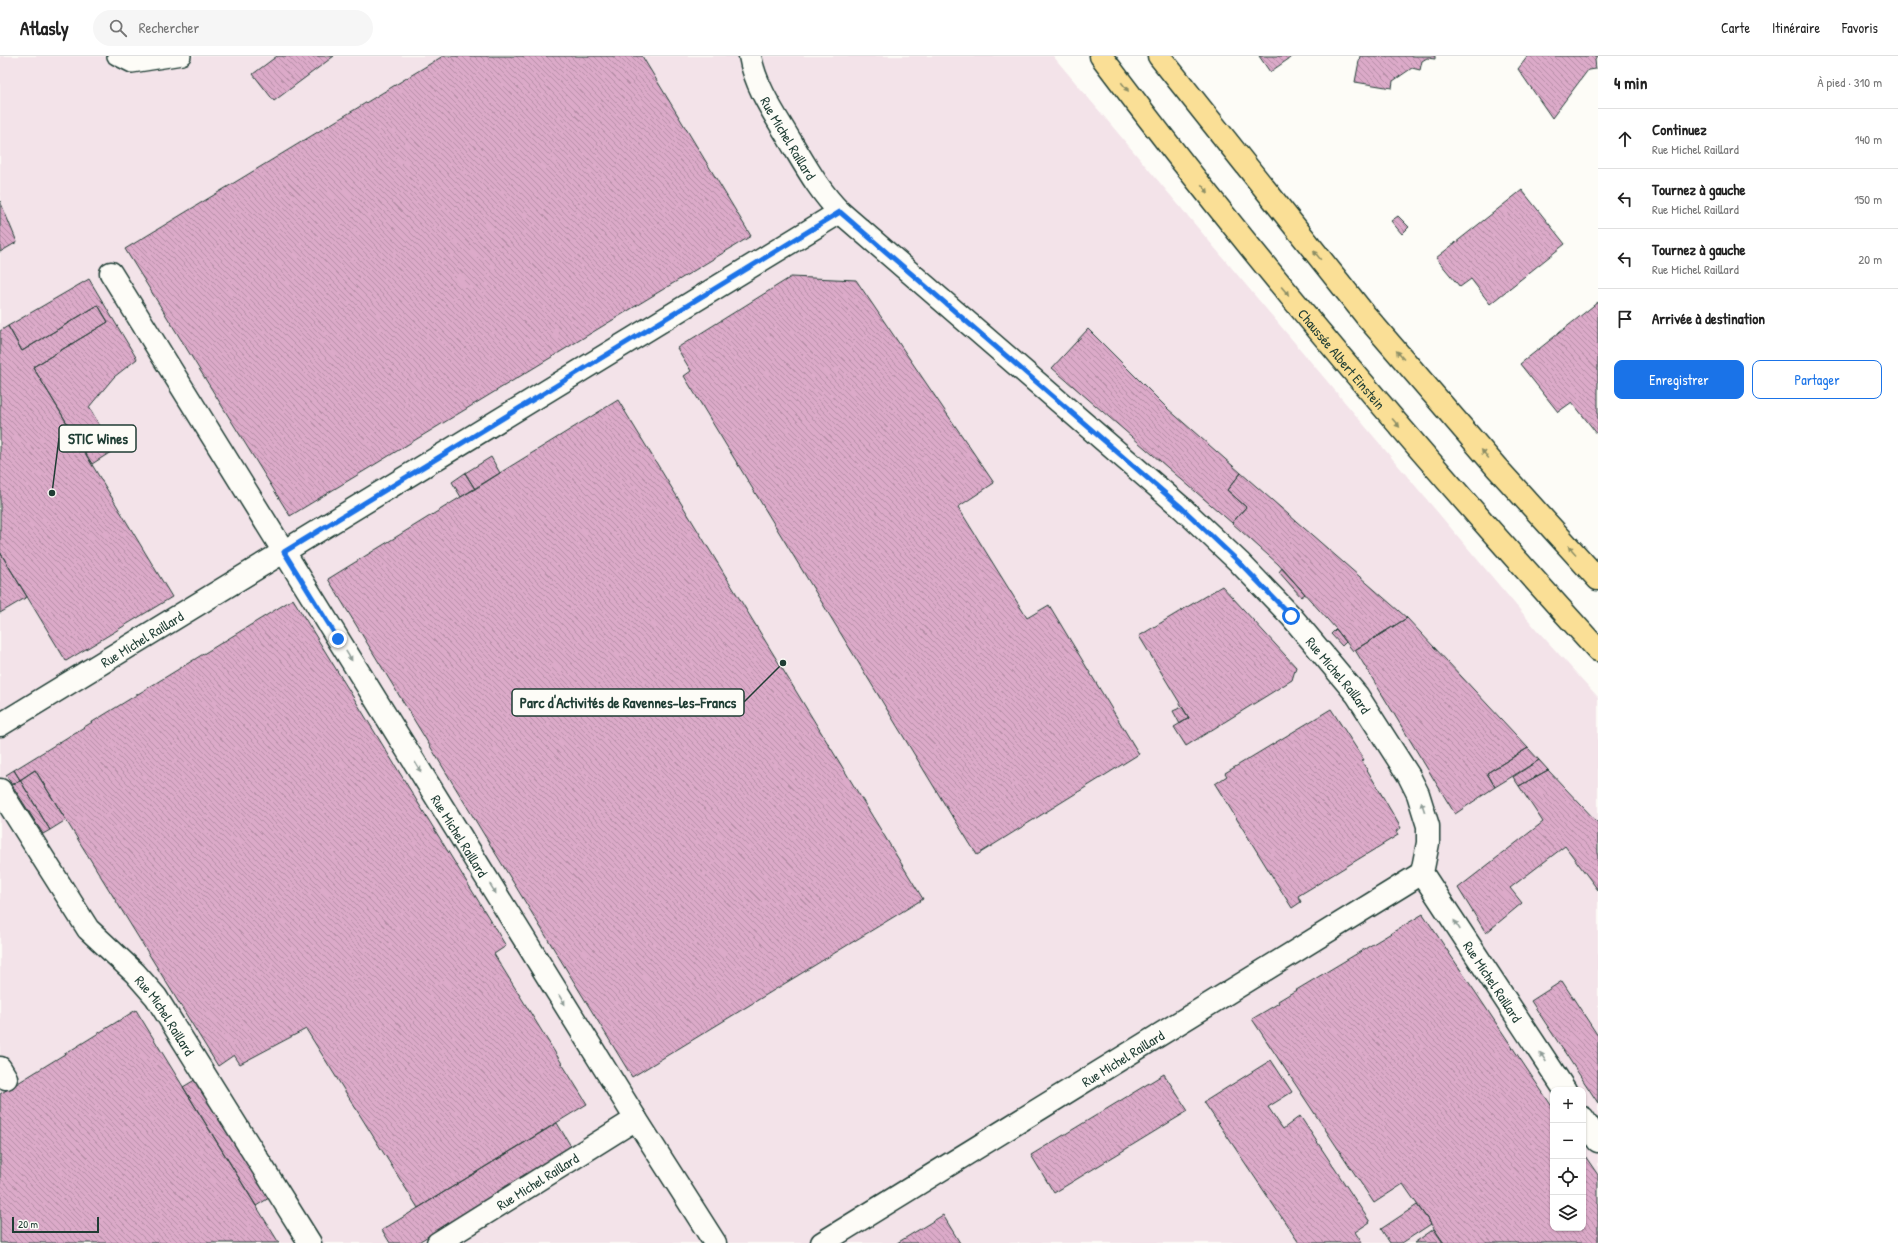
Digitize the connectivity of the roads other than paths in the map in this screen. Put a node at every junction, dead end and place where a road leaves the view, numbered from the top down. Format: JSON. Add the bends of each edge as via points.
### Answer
{"nodes":[{"id":1,"x":116,"y":56,"type":"edge"},
{"id":2,"x":182,"y":56,"type":"edge"},
{"id":3,"x":750,"y":56,"type":"edge"},
{"id":4,"x":1101,"y":56,"type":"edge"},
{"id":5,"x":1160,"y":56,"type":"edge"},
{"id":6,"x":840,"y":212,"type":"junction"},
{"id":7,"x":111,"y":273,"type":"dead end"},
{"id":8,"x":284,"y":552,"type":"junction"},
{"id":9,"x":1598,"y":579,"type":"edge"},
{"id":10,"x":1598,"y":650,"type":"edge"},
{"id":11,"x":0,"y":725,"type":"edge"},
{"id":12,"x":2,"y":801,"type":"edge"},
{"id":13,"x":1422,"y":873,"type":"junction"},
{"id":14,"x":1563,"y":1087,"type":"edge"},
{"id":15,"x":636,"y":1119,"type":"junction"},
{"id":16,"x":1586,"y":1123,"type":"edge"},
{"id":17,"x":1598,"y":1141,"type":"edge"},
{"id":18,"x":310,"y":1243,"type":"edge"},
{"id":19,"x":438,"y":1243,"type":"edge"},
{"id":20,"x":715,"y":1243,"type":"edge"},
{"id":21,"x":822,"y":1243,"type":"edge"}],
"edges":[{"from":1,"to":2,"type":"lane","via":[[132,64]]},
{"from":3,"to":6,"type":"street","name":"Rue Michel Raillard","via":[[770,107],[814,181]]},
{"from":4,"to":10,"type":"main road","name":"Chaussée Albert Einstein","one_way":true,"via":[[1274,278],[1441,474]]},
{"from":9,"to":5,"type":"main road","one_way":true,"via":[[1497,468],[1366,316]]},
{"from":6,"to":8,"type":"street","name":"Rue Michel Raillard"},
{"from":13,"to":6,"type":"street","name":"Rue Michel Raillard","one_way":true,"via":[[1428,843],[1428,826],[1418,794],[1409,776],[1357,694],[1291,616],[1182,508]]},
{"from":7,"to":8,"type":"street"},
{"from":8,"to":11,"type":"street","name":"Rue Michel Raillard"},
{"from":8,"to":15,"type":"street","name":"Rue Michel Raillard","one_way":true},
{"from":12,"to":18,"type":"street","name":"Rue Michel Raillard","via":[[88,929],[135,973],[156,997]]},
{"from":14,"to":13,"type":"street","name":"Rue Michel Raillard","one_way":true},
{"from":13,"to":21,"type":"street","name":"Rue Michel Raillard"},
{"from":15,"to":19,"type":"street","name":"Rue Michel Raillard"},
{"from":15,"to":20,"type":"street","name":"Rue Michel Raillard"},
{"from":16,"to":17,"type":"street"}]}
